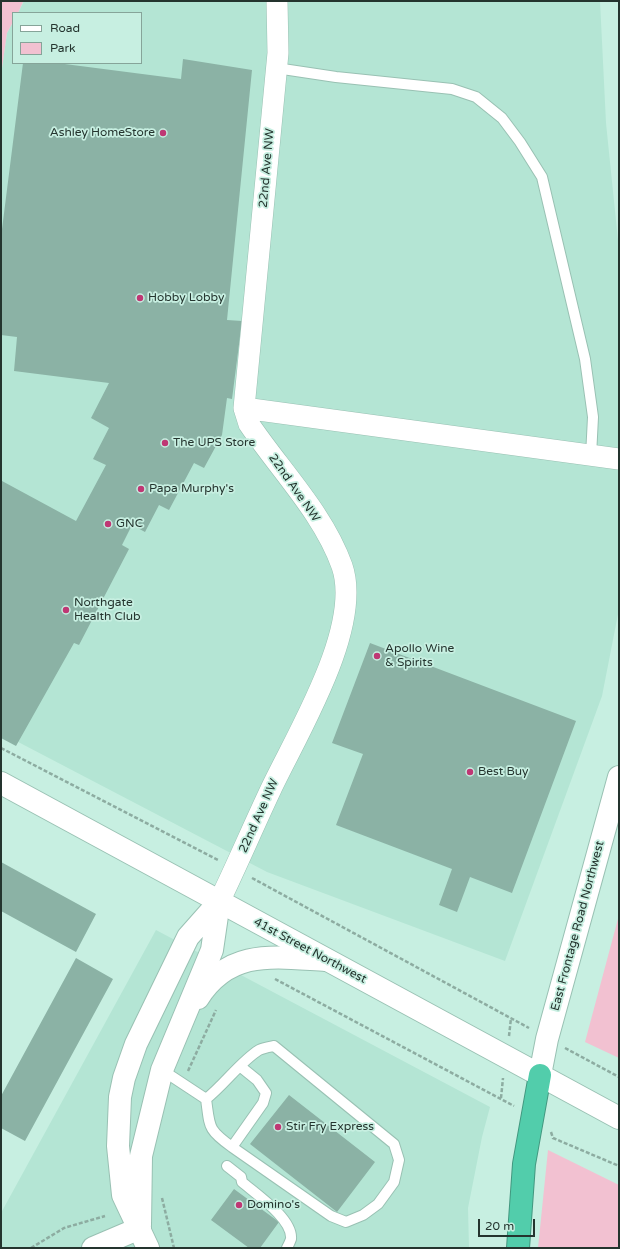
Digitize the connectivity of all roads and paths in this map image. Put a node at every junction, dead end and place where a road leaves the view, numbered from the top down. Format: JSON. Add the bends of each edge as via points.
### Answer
{"nodes":[{"id":1,"x":277,"y":1,"type":"edge"},
{"id":2,"x":276,"y":68,"type":"junction"},
{"id":3,"x":244,"y":408,"type":"junction"},
{"id":4,"x":591,"y":456,"type":"junction"},
{"id":5,"x":619,"y":459,"type":"edge"},
{"id":6,"x":1,"y":748,"type":"edge"},
{"id":7,"x":619,"y":777,"type":"edge"},
{"id":8,"x":1,"y":783,"type":"edge"},
{"id":9,"x":235,"y":868,"type":"junction"},
{"id":10,"x":219,"y":902,"type":"junction"},
{"id":11,"x":326,"y":960,"type":"junction"},
{"id":12,"x":268,"y":975,"type":"dead end"},
{"id":13,"x":219,"y":1005,"type":"dead end"},
{"id":14,"x":511,"y":1018,"type":"dead end"},
{"id":15,"x":180,"y":1028,"type":"junction"},
{"id":16,"x":136,"y":1044,"type":"junction"},
{"id":17,"x":241,"y":1067,"type":"junction"},
{"id":18,"x":162,"y":1070,"type":"junction"},
{"id":19,"x":540,"y":1075,"type":"junction"},
{"id":20,"x":184,"y":1083,"type":"junction"},
{"id":21,"x":501,"y":1098,"type":"dead end"},
{"id":22,"x":206,"y":1099,"type":"junction"},
{"id":23,"x":619,"y":1118,"type":"edge"},
{"id":24,"x":550,"y":1127,"type":"dead end"},
{"id":25,"x":232,"y":1147,"type":"junction"},
{"id":26,"x":227,"y":1166,"type":"dead end"},
{"id":27,"x":619,"y":1166,"type":"edge"},
{"id":28,"x":161,"y":1192,"type":"dead end"},
{"id":29,"x":105,"y":1216,"type":"dead end"},
{"id":30,"x":144,"y":1238,"type":"edge"},
{"id":31,"x":30,"y":1248,"type":"edge"},
{"id":32,"x":93,"y":1248,"type":"edge"},
{"id":33,"x":174,"y":1248,"type":"edge"},
{"id":34,"x":287,"y":1248,"type":"edge"},
{"id":35,"x":518,"y":1248,"type":"edge"}],
"edges":[{"from":1,"to":2,"type":"street","name":"22nd Ave NW"},
{"from":2,"to":3,"type":"street","name":"22nd Ave NW"},
{"from":2,"to":4,"type":"lane","via":[[452,89],[476,97],[502,118],[542,177],[584,359],[593,417]]},
{"from":3,"to":4,"type":"street"},
{"from":3,"to":9,"type":"street","name":"22nd Ave NW","via":[[249,424],[311,509],[334,547],[345,584],[341,631],[323,682]]},
{"from":4,"to":5,"type":"street"},
{"from":6,"to":9,"type":"path"},
{"from":7,"to":19,"type":"main road","name":"East Frontage Road Northwest","via":[[547,1039]]},
{"from":8,"to":10,"type":"main road","name":"41st Street Northwest"},
{"from":9,"to":10,"type":"street","name":"22nd Ave NW"},
{"from":9,"to":14,"type":"path"},
{"from":10,"to":11,"type":"main road","name":"41st Street Northwest"},
{"from":10,"to":15,"type":"main road","via":[[212,950]]},
{"from":10,"to":16,"type":"main road","via":[[188,937]]},
{"from":11,"to":15,"type":"main road","via":[[271,957],[250,959],[235,965],[204,989]]},
{"from":11,"to":19,"type":"main road","name":"41st Street Northwest"},
{"from":12,"to":21,"type":"path"},
{"from":13,"to":20,"type":"path"},
{"from":15,"to":18,"type":"main road"},
{"from":16,"to":18,"type":"main road","via":[[147,1059]]},
{"from":16,"to":30,"type":"main road","via":[[120,1097],[118,1146],[123,1195]]},
{"from":17,"to":22,"type":"lane"},
{"from":17,"to":25,"type":"lane","via":[[257,1080],[266,1093],[263,1103]]},
{"from":17,"to":25,"type":"lane","via":[[260,1050],[274,1046],[394,1144],[399,1160],[394,1182],[378,1204],[363,1216],[346,1222],[331,1216]]},
{"from":18,"to":20,"type":"lane"},
{"from":18,"to":30,"type":"main road","via":[[141,1156]]},
{"from":19,"to":23,"type":"main road","name":"41st Street Northwest"},
{"from":19,"to":35,"type":"highway","via":[[524,1164]]},
{"from":20,"to":22,"type":"lane"},
{"from":22,"to":25,"type":"lane","via":[[208,1122],[214,1134]]},
{"from":24,"to":27,"type":"path","via":[[553,1138]]},
{"from":26,"to":34,"type":"lane","via":[[288,1225],[291,1239]]},
{"from":28,"to":33,"type":"path"},
{"from":29,"to":31,"type":"path","via":[[64,1228]]},
{"from":30,"to":32,"type":"main road"}]}
